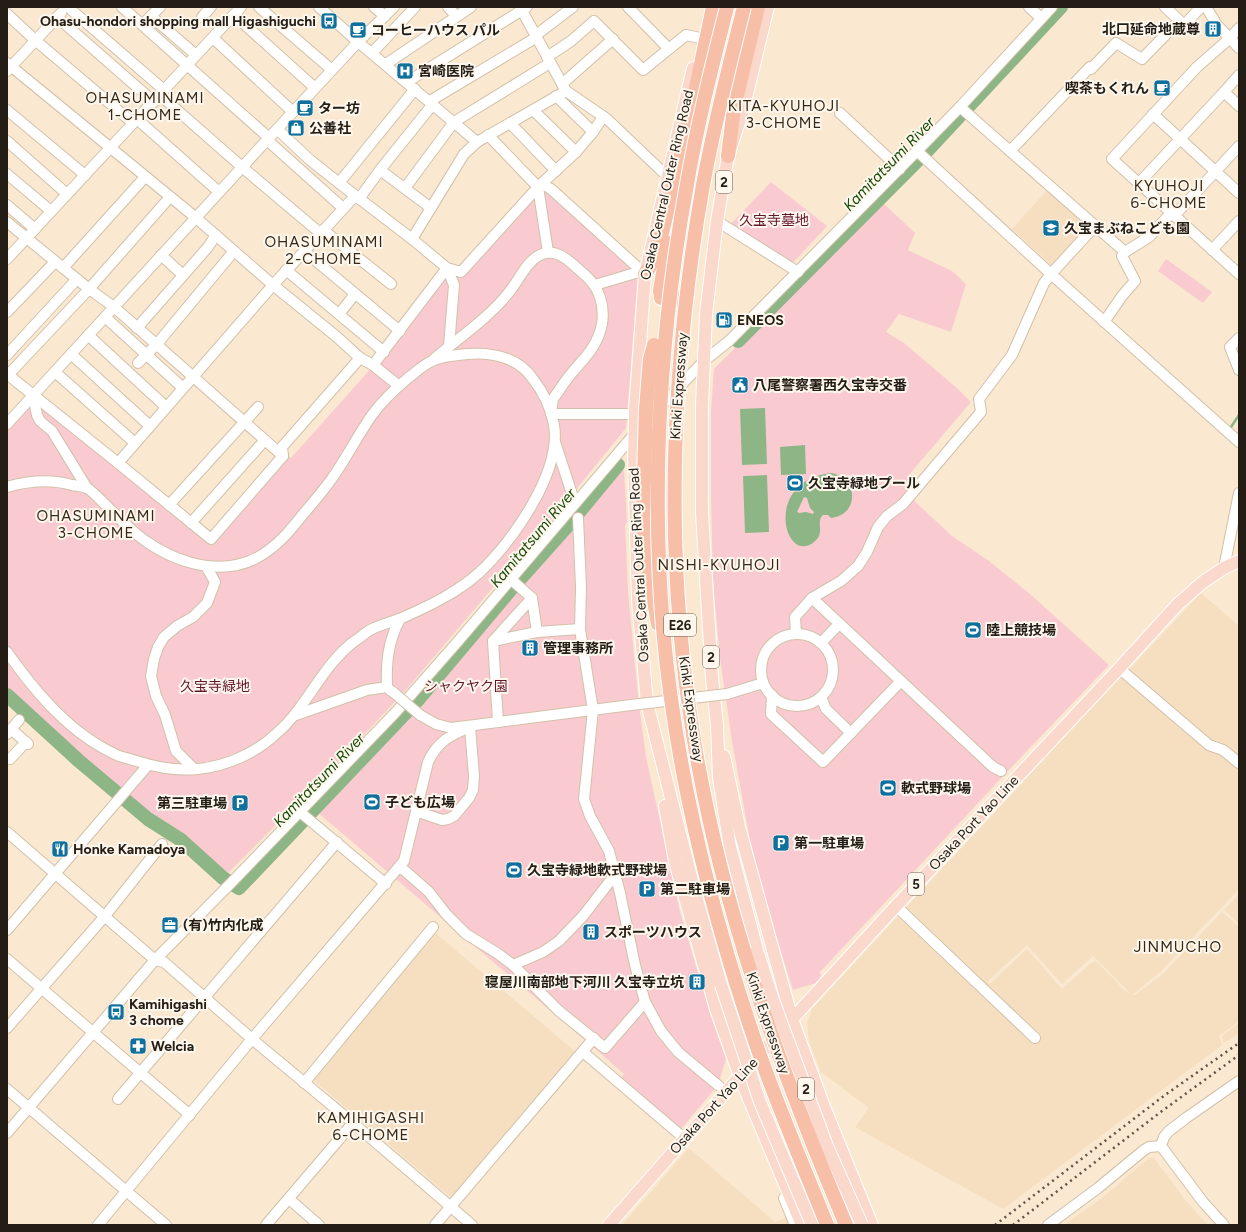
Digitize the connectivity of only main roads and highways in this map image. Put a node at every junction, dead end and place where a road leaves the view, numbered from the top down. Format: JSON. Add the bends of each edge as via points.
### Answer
{"nodes":[{"id":1,"x":708,"y":7,"type":"edge"},
{"id":2,"x":713,"y":7,"type":"edge"},
{"id":3,"x":727,"y":7,"type":"edge"},
{"id":4,"x":744,"y":7,"type":"edge"},
{"id":5,"x":758,"y":7,"type":"edge"},
{"id":6,"x":768,"y":7,"type":"edge"},
{"id":7,"x":685,"y":140,"type":"junction"},
{"id":8,"x":728,"y":156,"type":"junction"},
{"id":9,"x":643,"y":272,"type":"junction"},
{"id":10,"x":679,"y":298,"type":"dead end"},
{"id":11,"x":693,"y":304,"type":"dead end"},
{"id":12,"x":1239,"y":561,"type":"edge"},
{"id":13,"x":670,"y":687,"type":"junction"},
{"id":14,"x":647,"y":703,"type":"junction"},
{"id":15,"x":717,"y":725,"type":"junction"},
{"id":16,"x":792,"y":1019,"type":"junction"},
{"id":17,"x":740,"y":1076,"type":"junction"},
{"id":18,"x":609,"y":1225,"type":"edge"},
{"id":19,"x":802,"y":1225,"type":"edge"},
{"id":20,"x":812,"y":1225,"type":"edge"},
{"id":21,"x":827,"y":1225,"type":"edge"},
{"id":22,"x":846,"y":1225,"type":"edge"},
{"id":23,"x":862,"y":1225,"type":"edge"},
{"id":24,"x":872,"y":1225,"type":"edge"}],
"edges":[{"from":1,"to":9,"type":"main road","name":"Osaka Central Outer Ring Road"},
{"from":2,"to":7,"type":"highway"},
{"from":3,"to":13,"type":"highway","name":"Kinki Expressway","number":"E26","bridge":true,"via":[[687,183],[670,292],[664,355],[658,470],[659,579]]},
{"from":4,"to":22,"type":"highway","name":"Kinki Expressway","number":"E26","bridge":true,"via":[[714,127],[703,186],[681,351],[674,469],[674,523],[681,631],[697,758],[737,928],[753,982],[794,1097]]},
{"from":5,"to":8,"type":"highway","via":[[734,108]]},
{"from":6,"to":8,"type":"main road","number":"2","via":[[743,110]]},
{"from":7,"to":9,"type":"highway","via":[[656,256]]},
{"from":7,"to":10,"type":"highway","via":[[660,291],[662,298],[666,300],[675,301]]},
{"from":8,"to":15,"type":"main road","number":"2","via":[[706,314],[702,405],[702,513]]},
{"from":9,"to":14,"type":"main road","name":"Osaka Central Outer Ring Road","via":[[634,460],[638,601]]},
{"from":11,"to":13,"type":"highway","bridge":true,"via":[[675,316],[654,345],[650,359],[646,409],[643,513],[645,548]]},
{"from":12,"to":16,"type":"main road","name":"Osaka Port Yao Line","number":"5","via":[[1203,582],[1178,604]]},
{"from":13,"to":21,"type":"highway","name":"Kinki Expressway","number":"E26","bridge":true,"via":[[690,804],[728,955],[778,1104]]},
{"from":14,"to":17,"type":"main road","via":[[675,862],[716,1010]]},
{"from":14,"to":20,"type":"main road","name":"Osaka Central Outer Ring Road","bridge":true,"via":[[721,985],[760,1102]]},
{"from":15,"to":16,"type":"main road","number":"2","via":[[739,827]]},
{"from":15,"to":23,"type":"main road","number":"2","bridge":true,"via":[[719,778],[730,847],[756,950],[827,1146]]},
{"from":16,"to":17,"type":"main road","name":"Osaka Port Yao Line","number":"5"},
{"from":16,"to":24,"type":"main road","number":"2"},
{"from":17,"to":18,"type":"main road","name":"Osaka Port Yao Line","number":"5"},
{"from":17,"to":19,"type":"main road"}]}
